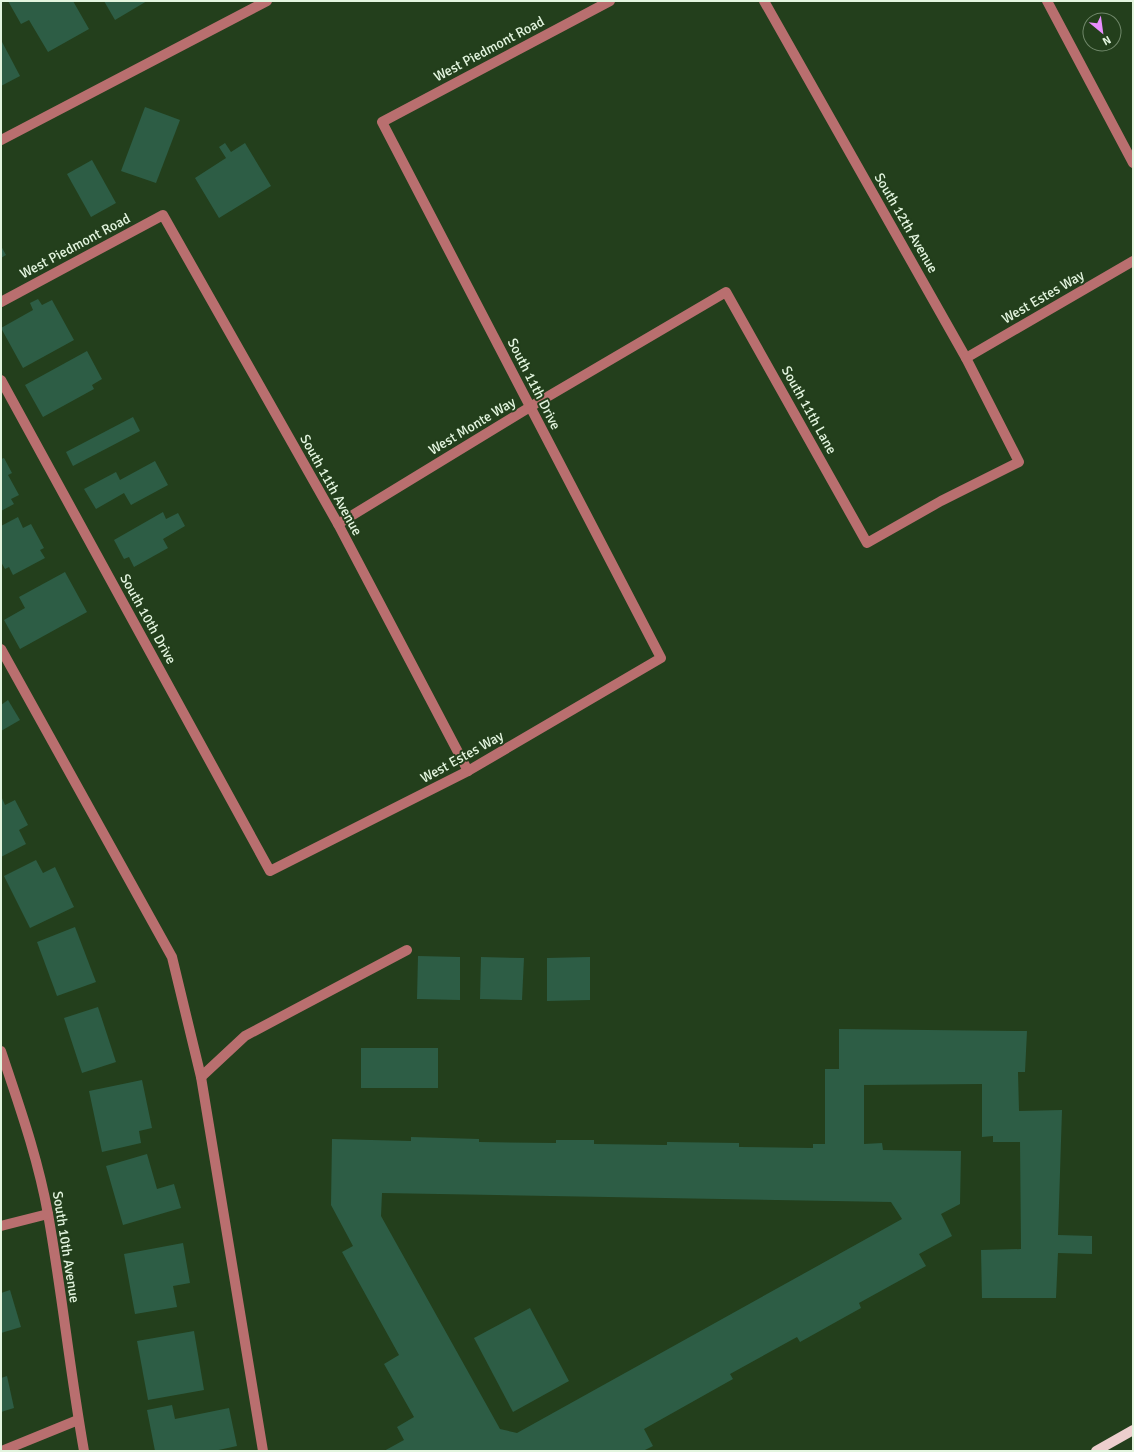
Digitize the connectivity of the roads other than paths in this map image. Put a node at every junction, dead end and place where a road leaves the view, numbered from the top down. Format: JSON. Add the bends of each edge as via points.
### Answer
{"nodes":[{"id":1,"x":267,"y":1,"type":"edge"},
{"id":2,"x":610,"y":1,"type":"edge"},
{"id":3,"x":764,"y":1,"type":"edge"},
{"id":4,"x":1048,"y":1,"type":"edge"},
{"id":5,"x":382,"y":122,"type":"joint"},
{"id":6,"x":1,"y":140,"type":"edge"},
{"id":7,"x":1133,"y":163,"type":"edge"},
{"id":8,"x":163,"y":215,"type":"joint"},
{"id":9,"x":1133,"y":261,"type":"edge"},
{"id":10,"x":726,"y":292,"type":"joint"},
{"id":11,"x":1,"y":302,"type":"edge"},
{"id":12,"x":966,"y":358,"type":"junction"},
{"id":13,"x":1,"y":380,"type":"edge"},
{"id":14,"x":530,"y":407,"type":"junction"},
{"id":15,"x":1019,"y":462,"type":"joint"},
{"id":16,"x":338,"y":524,"type":"junction"},
{"id":17,"x":1,"y":649,"type":"edge"},
{"id":18,"x":661,"y":658,"type":"joint"},
{"id":19,"x":468,"y":772,"type":"junction"},
{"id":20,"x":270,"y":871,"type":"joint"},
{"id":21,"x":407,"y":950,"type":"dead end"},
{"id":22,"x":1,"y":1051,"type":"edge"},
{"id":23,"x":201,"y":1077,"type":"junction"},
{"id":24,"x":48,"y":1214,"type":"junction"},
{"id":25,"x":1,"y":1226,"type":"edge"},
{"id":26,"x":78,"y":1420,"type":"junction"},
{"id":27,"x":1133,"y":1430,"type":"edge"},
{"id":28,"x":2,"y":1451,"type":"edge"},
{"id":29,"x":84,"y":1451,"type":"edge"},
{"id":30,"x":263,"y":1451,"type":"edge"},
{"id":31,"x":1096,"y":1451,"type":"edge"}],
"edges":[{"from":1,"to":6,"type":"street"},
{"from":2,"to":5,"type":"street","name":"West Piedmont Road"},
{"from":3,"to":12,"type":"street","name":"South 12th Avenue"},
{"from":4,"to":7,"type":"street"},
{"from":5,"to":14,"type":"street","name":"South 11th Drive"},
{"from":8,"to":11,"type":"street","name":"West Piedmont Road"},
{"from":8,"to":16,"type":"street","name":"South 11th Avenue"},
{"from":9,"to":12,"type":"street","name":"West Estes Way"},
{"from":10,"to":14,"type":"street","name":"West Monte Way"},
{"from":10,"to":15,"type":"street","name":"South 11th Lane","via":[[867,543],[941,501]]},
{"from":12,"to":15,"type":"street","name":"South 12th Avenue"},
{"from":13,"to":20,"type":"street","name":"South 10th Drive"},
{"from":14,"to":16,"type":"street","name":"West Monte Way"},
{"from":14,"to":18,"type":"street","name":"South 11th Drive"},
{"from":16,"to":19,"type":"street","name":"South 11th Avenue"},
{"from":17,"to":23,"type":"street","via":[[172,957]]},
{"from":18,"to":19,"type":"street","name":"West Estes Way"},
{"from":19,"to":20,"type":"street","name":"West Estes Way"},
{"from":21,"to":23,"type":"street","via":[[245,1036]]},
{"from":22,"to":24,"type":"street","name":"South 10th Avenue","via":[[38,1167]]},
{"from":23,"to":30,"type":"street"},
{"from":24,"to":25,"type":"street"},
{"from":24,"to":26,"type":"street","name":"South 10th Avenue"},
{"from":26,"to":28,"type":"street"},
{"from":26,"to":29,"type":"street","name":"South 10th Avenue"},
{"from":27,"to":31,"type":"main road"}]}
